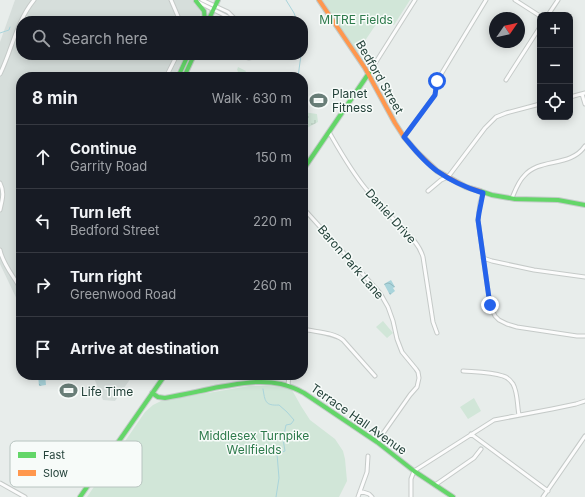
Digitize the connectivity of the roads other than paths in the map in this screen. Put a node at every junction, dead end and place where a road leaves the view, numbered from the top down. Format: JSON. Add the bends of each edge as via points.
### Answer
{"nodes":[{"id":1,"x":34,"y":0,"type":"edge"},
{"id":2,"x":171,"y":0,"type":"edge"},
{"id":3,"x":202,"y":0,"type":"edge"},
{"id":4,"x":218,"y":0,"type":"edge"},
{"id":5,"x":319,"y":0,"type":"edge"},
{"id":6,"x":415,"y":0,"type":"edge"},
{"id":7,"x":486,"y":0,"type":"edge"},
{"id":8,"x":515,"y":0,"type":"edge"},
{"id":9,"x":558,"y":0,"type":"edge"},
{"id":10,"x":195,"y":1,"type":"edge"},
{"id":11,"x":214,"y":8,"type":"junction"},
{"id":12,"x":550,"y":12,"type":"edge"},
{"id":13,"x":537,"y":14,"type":"edge"},
{"id":14,"x":23,"y":16,"type":"edge"},
{"id":15,"x":178,"y":16,"type":"edge"},
{"id":16,"x":205,"y":16,"type":"edge"},
{"id":17,"x":209,"y":16,"type":"edge"},
{"id":18,"x":232,"y":16,"type":"edge"},
{"id":19,"x":537,"y":32,"type":"edge"},
{"id":20,"x":16,"y":35,"type":"edge"},
{"id":21,"x":174,"y":60,"type":"edge"},
{"id":22,"x":186,"y":60,"type":"edge"},
{"id":23,"x":192,"y":60,"type":"edge"},
{"id":24,"x":168,"y":72,"type":"edge"},
{"id":25,"x":180,"y":72,"type":"edge"},
{"id":26,"x":186,"y":72,"type":"edge"},
{"id":27,"x":369,"y":73,"type":"junction"},
{"id":28,"x":0,"y":74,"type":"edge"},
{"id":29,"x":506,"y":80,"type":"dead end"},
{"id":30,"x":583,"y":93,"type":"edge"},
{"id":31,"x":573,"y":96,"type":"edge"},
{"id":32,"x":585,"y":104,"type":"edge"},
{"id":33,"x":537,"y":105,"type":"edge"},
{"id":34,"x":329,"y":132,"type":"junction"},
{"id":35,"x":404,"y":137,"type":"junction"},
{"id":36,"x":585,"y":146,"type":"edge"},
{"id":37,"x":308,"y":163,"type":"edge"},
{"id":38,"x":448,"y":177,"type":"junction"},
{"id":39,"x":0,"y":183,"type":"edge"},
{"id":40,"x":428,"y":191,"type":"dead end"},
{"id":41,"x":483,"y":193,"type":"junction"},
{"id":42,"x":512,"y":198,"type":"junction"},
{"id":43,"x":585,"y":205,"type":"edge"},
{"id":44,"x":0,"y":210,"type":"edge"},
{"id":45,"x":308,"y":214,"type":"edge"},
{"id":46,"x":0,"y":250,"type":"edge"},
{"id":47,"x":484,"y":258,"type":"junction"},
{"id":48,"x":585,"y":277,"type":"edge"},
{"id":49,"x":16,"y":282,"type":"edge"},
{"id":50,"x":308,"y":330,"type":"edge"},
{"id":51,"x":437,"y":333,"type":"dead end"},
{"id":52,"x":585,"y":336,"type":"edge"},
{"id":53,"x":462,"y":370,"type":"dead end"},
{"id":54,"x":375,"y":376,"type":"dead end"},
{"id":55,"x":162,"y":380,"type":"edge"},
{"id":56,"x":288,"y":380,"type":"edge"},
{"id":57,"x":288,"y":385,"type":"junction"},
{"id":58,"x":152,"y":394,"type":"junction"},
{"id":59,"x":585,"y":401,"type":"edge"},
{"id":60,"x":519,"y":415,"type":"junction"},
{"id":61,"x":472,"y":434,"type":"junction"},
{"id":62,"x":585,"y":436,"type":"edge"},
{"id":63,"x":119,"y":441,"type":"edge"},
{"id":64,"x":377,"y":442,"type":"junction"},
{"id":65,"x":482,"y":449,"type":"dead end"},
{"id":66,"x":368,"y":456,"type":"dead end"},
{"id":67,"x":414,"y":471,"type":"junction"},
{"id":68,"x":0,"y":483,"type":"edge"},
{"id":69,"x":436,"y":485,"type":"junction"},
{"id":70,"x":87,"y":487,"type":"edge"},
{"id":71,"x":360,"y":491,"type":"junction"},
{"id":72,"x":548,"y":491,"type":"junction"},
{"id":73,"x":25,"y":497,"type":"edge"},
{"id":74,"x":80,"y":497,"type":"edge"},
{"id":75,"x":358,"y":497,"type":"edge"},
{"id":76,"x":372,"y":497,"type":"edge"},
{"id":77,"x":411,"y":497,"type":"edge"},
{"id":78,"x":453,"y":497,"type":"edge"},
{"id":79,"x":543,"y":497,"type":"edge"}],
"edges":[{"from":1,"to":14,"type":"street"},
{"from":2,"to":15,"type":"street"},
{"from":3,"to":11,"type":"street"},
{"from":4,"to":11,"type":"main road"},
{"from":5,"to":27,"type":"main road","name":"Bedford Street"},
{"from":6,"to":27,"type":"street"},
{"from":7,"to":35,"type":"street","via":[[437,81],[435,95]]},
{"from":8,"to":13,"type":"street"},
{"from":9,"to":12,"type":"street"},
{"from":10,"to":11,"type":"street"},
{"from":10,"to":16,"type":"main road"},
{"from":11,"to":17,"type":"main road"},
{"from":11,"to":18,"type":"street","via":[[228,12]]},
{"from":19,"to":29,"type":"street"},
{"from":20,"to":28,"type":"street"},
{"from":21,"to":24,"type":"street"},
{"from":22,"to":25,"type":"main road"},
{"from":23,"to":26,"type":"main road"},
{"from":27,"to":34,"type":"main road"},
{"from":27,"to":35,"type":"main road","name":"Bedford Street"},
{"from":30,"to":31,"type":"street"},
{"from":30,"to":32,"type":"street"},
{"from":33,"to":38,"type":"street","via":[[496,117]]},
{"from":34,"to":37,"type":"main road"},
{"from":34,"to":51,"type":"street","name":"Daniel Drive","via":[[359,180],[420,248]]},
{"from":35,"to":38,"type":"main road","name":"Bedford Street","via":[[426,161]]},
{"from":36,"to":42,"type":"street","via":[[575,156],[532,169],[521,179]]},
{"from":38,"to":40,"type":"street"},
{"from":38,"to":41,"type":"main road","name":"Bedford Street"},
{"from":39,"to":44,"type":"street","via":[[3,200]]},
{"from":41,"to":42,"type":"main road","name":"Bedford Street"},
{"from":41,"to":47,"type":"street","via":[[478,220]]},
{"from":42,"to":43,"type":"main road","name":"Bedford Street","via":[[558,200]]},
{"from":45,"to":64,"type":"street","name":"Baron Park Lane","via":[[382,296],[394,321],[402,352],[419,375],[417,387]]},
{"from":46,"to":49,"type":"street"},
{"from":47,"to":48,"type":"street","via":[[521,267]]},
{"from":47,"to":52,"type":"street","via":[[490,305],[499,320],[516,327]]},
{"from":50,"to":54,"type":"street","via":[[339,337]]},
{"from":53,"to":60,"type":"street","via":[[508,378],[514,386]]},
{"from":55,"to":58,"type":"main road"},
{"from":56,"to":57,"type":"street"},
{"from":57,"to":58,"type":"main road","name":"Terrace Hall Avenue","via":[[246,383],[165,398]]},
{"from":57,"to":64,"type":"main road","name":"Terrace Hall Avenue","via":[[298,389]]},
{"from":58,"to":63,"type":"main road"},
{"from":59,"to":60,"type":"street"},
{"from":60,"to":61,"type":"street","via":[[494,420]]},
{"from":61,"to":67,"type":"street"},
{"from":61,"to":72,"type":"street"},
{"from":62,"to":72,"type":"street"},
{"from":64,"to":67,"type":"main road","name":"Terrace Hall Avenue"},
{"from":65,"to":69,"type":"street","via":[[474,458]]},
{"from":66,"to":71,"type":"street","via":[[368,472]]},
{"from":67,"to":69,"type":"main road","name":"Terrace Hall Avenue"},
{"from":67,"to":77,"type":"street","via":[[411,479]]},
{"from":68,"to":73,"type":"street"},
{"from":69,"to":78,"type":"main road","name":"Terrace Hall Avenue"},
{"from":70,"to":74,"type":"main road"},
{"from":71,"to":75,"type":"street"},
{"from":71,"to":76,"type":"street"},
{"from":72,"to":79,"type":"street"}]}
